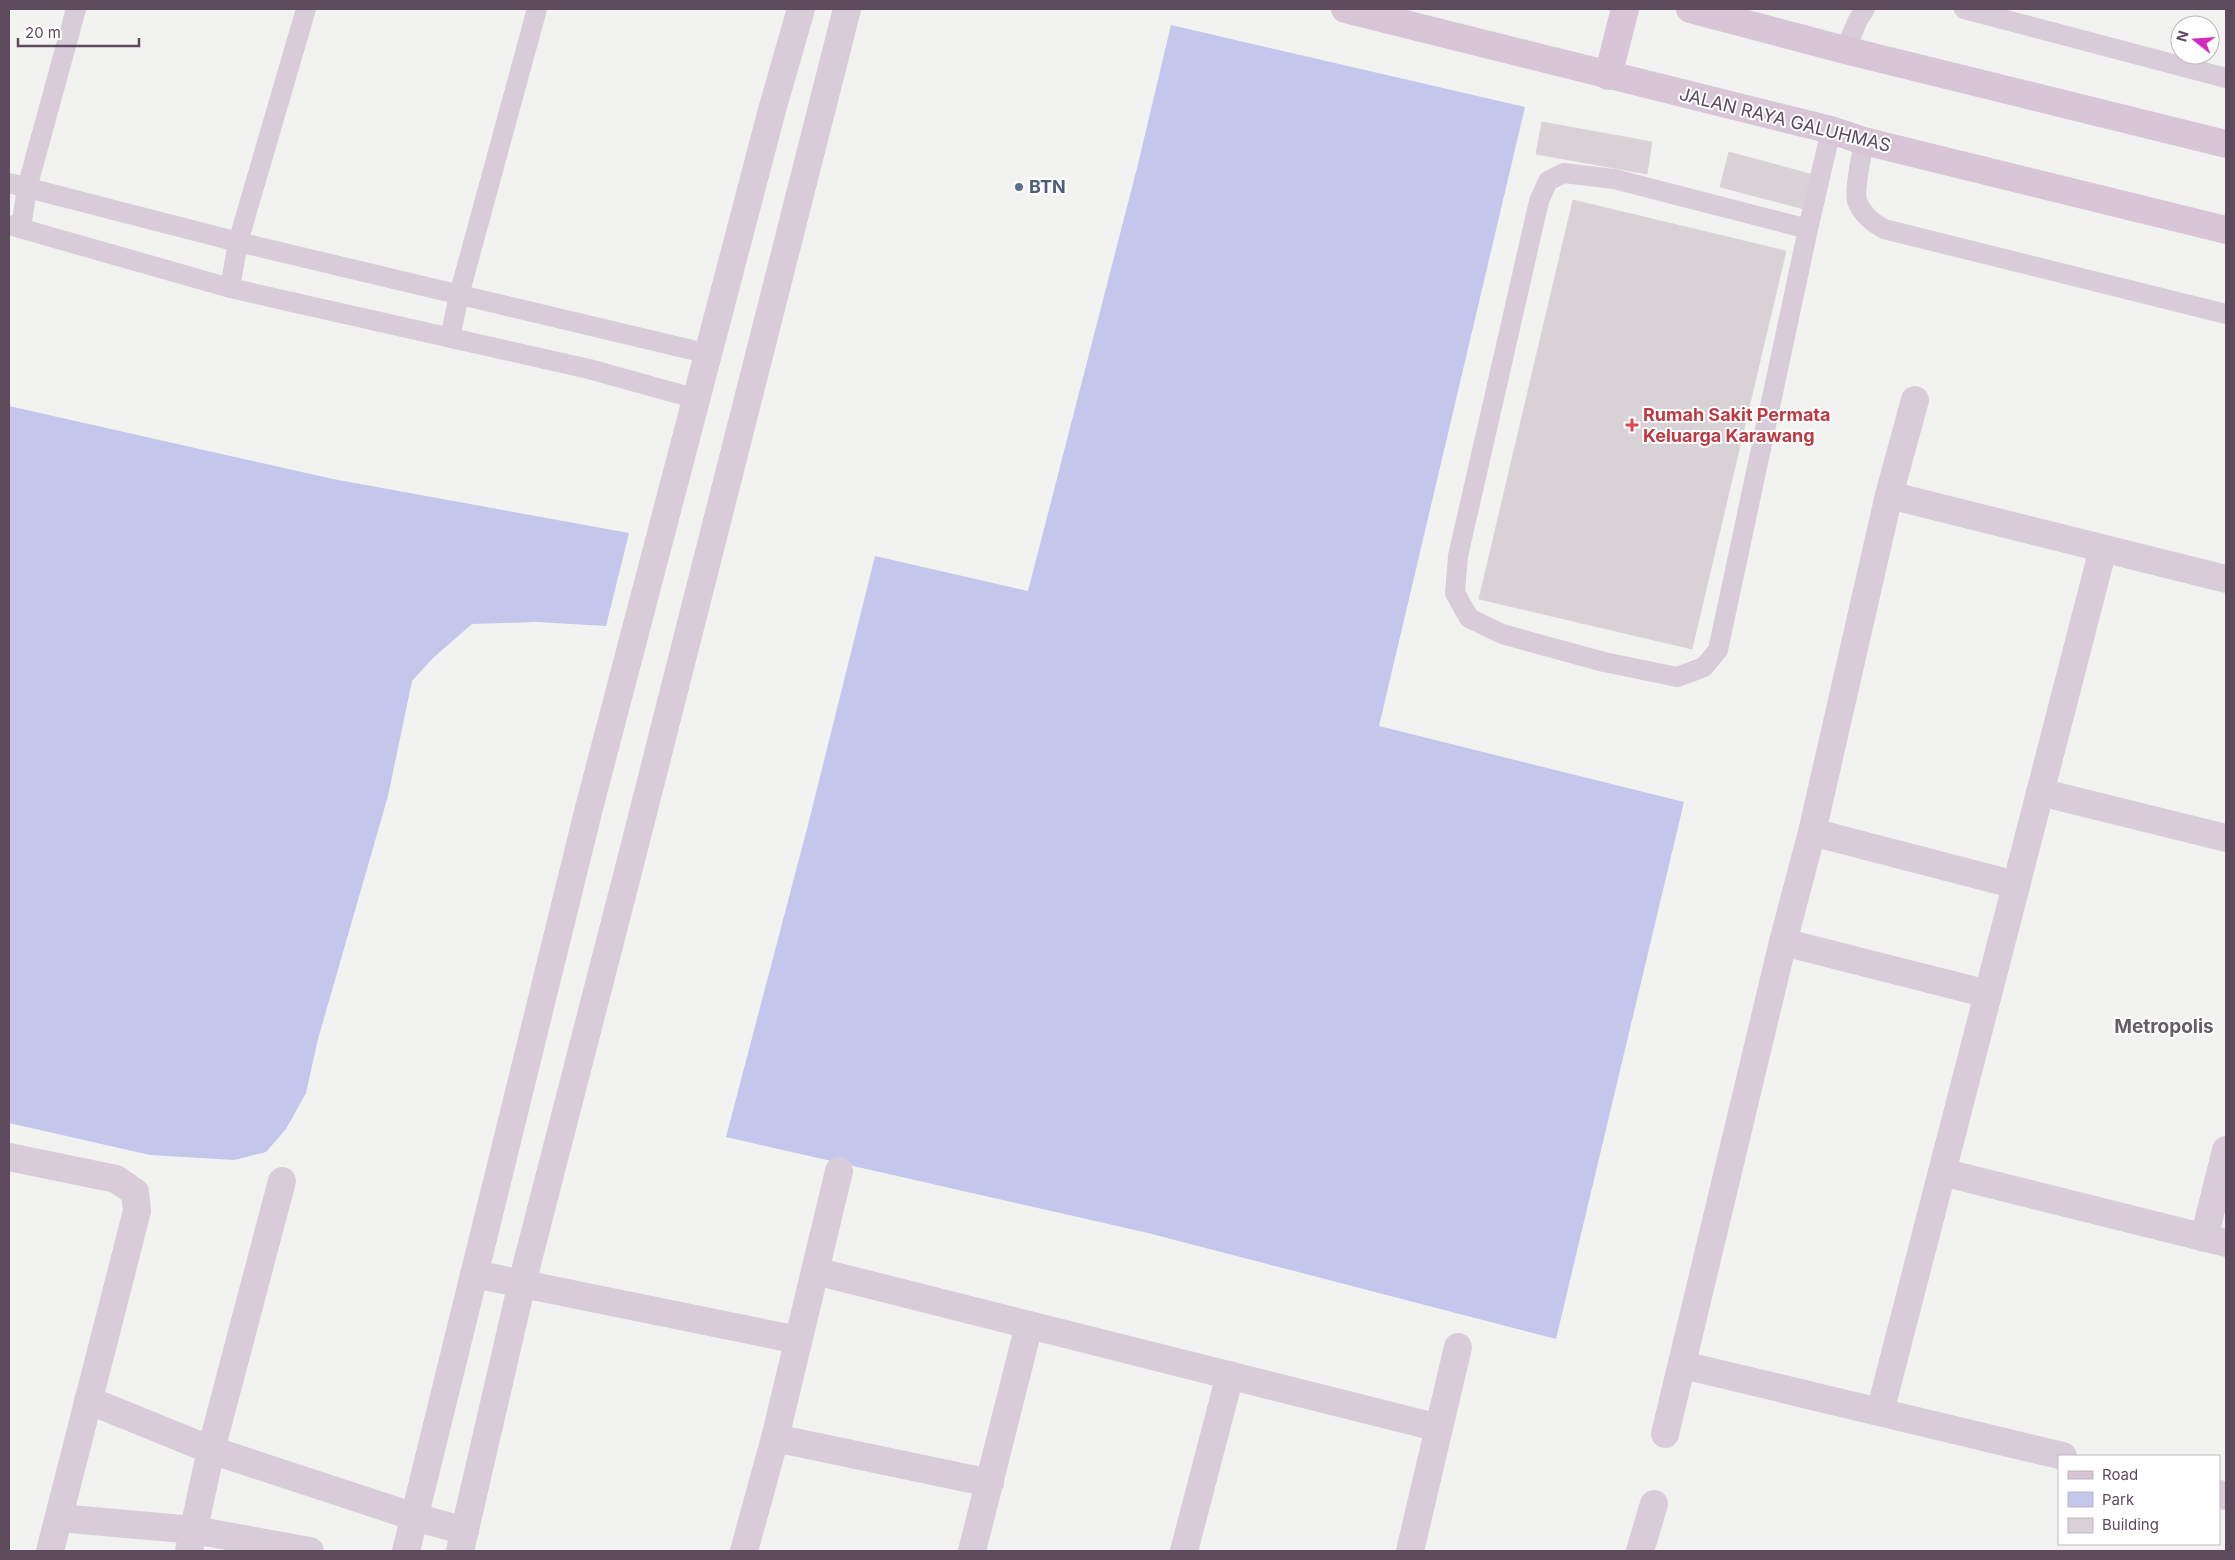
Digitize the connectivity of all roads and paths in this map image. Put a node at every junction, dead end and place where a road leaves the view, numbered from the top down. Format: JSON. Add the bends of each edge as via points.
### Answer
{"nodes":[{"id":1,"x":76,"y":9,"type":"edge"},
{"id":2,"x":306,"y":9,"type":"edge"},
{"id":3,"x":537,"y":9,"type":"edge"},
{"id":4,"x":801,"y":9,"type":"edge"},
{"id":5,"x":847,"y":9,"type":"edge"},
{"id":6,"x":1345,"y":9,"type":"edge"},
{"id":7,"x":1625,"y":9,"type":"edge"},
{"id":8,"x":1690,"y":9,"type":"edge"},
{"id":9,"x":1866,"y":9,"type":"edge"},
{"id":10,"x":1964,"y":9,"type":"edge"},
{"id":11,"x":1845,"y":50,"type":"junction"},
{"id":12,"x":1608,"y":76,"type":"junction"},
{"id":13,"x":2226,"y":78,"type":"edge"},
{"id":14,"x":1831,"y":130,"type":"junction"},
{"id":15,"x":1864,"y":141,"type":"junction"},
{"id":16,"x":2226,"y":144,"type":"edge"},
{"id":17,"x":18,"y":186,"type":"edge"},
{"id":18,"x":15,"y":227,"type":"edge"},
{"id":19,"x":1808,"y":228,"type":"junction"},
{"id":20,"x":2226,"y":230,"type":"edge"},
{"id":21,"x":238,"y":242,"type":"junction"},
{"id":22,"x":230,"y":288,"type":"junction"},
{"id":23,"x":459,"y":295,"type":"junction"},
{"id":24,"x":2226,"y":314,"type":"edge"},
{"id":25,"x":450,"y":338,"type":"junction"},
{"id":26,"x":709,"y":354,"type":"junction"},
{"id":27,"x":697,"y":400,"type":"junction"},
{"id":28,"x":1915,"y":400,"type":"dead end"},
{"id":29,"x":1889,"y":495,"type":"junction"},
{"id":30,"x":2103,"y":549,"type":"junction"},
{"id":31,"x":2226,"y":579,"type":"edge"},
{"id":32,"x":2040,"y":792,"type":"junction"},
{"id":33,"x":1812,"y":832,"type":"junction"},
{"id":34,"x":2226,"y":838,"type":"edge"},
{"id":35,"x":2016,"y":885,"type":"junction"},
{"id":36,"x":1783,"y":942,"type":"junction"},
{"id":37,"x":1988,"y":994,"type":"junction"},
{"id":38,"x":2226,"y":1150,"type":"edge"},
{"id":39,"x":10,"y":1162,"type":"edge"},
{"id":40,"x":840,"y":1171,"type":"dead end"},
{"id":41,"x":1942,"y":1172,"type":"junction"},
{"id":42,"x":282,"y":1181,"type":"dead end"},
{"id":43,"x":2215,"y":1241,"type":"edge"},
{"id":44,"x":815,"y":1271,"type":"junction"},
{"id":45,"x":474,"y":1274,"type":"junction"},
{"id":46,"x":522,"y":1283,"type":"junction"},
{"id":47,"x":1029,"y":1325,"type":"junction"},
{"id":48,"x":798,"y":1340,"type":"junction"},
{"id":49,"x":1458,"y":1347,"type":"dead end"},
{"id":50,"x":1683,"y":1364,"type":"junction"},
{"id":51,"x":1230,"y":1375,"type":"junction"},
{"id":52,"x":88,"y":1400,"type":"junction"},
{"id":53,"x":1880,"y":1412,"type":"junction"},
{"id":54,"x":1439,"y":1428,"type":"junction"},
{"id":55,"x":1665,"y":1434,"type":"dead end"},
{"id":56,"x":775,"y":1438,"type":"junction"},
{"id":57,"x":211,"y":1450,"type":"junction"},
{"id":58,"x":2059,"y":1455,"type":"edge"},
{"id":59,"x":990,"y":1483,"type":"junction"},
{"id":60,"x":1654,"y":1504,"type":"dead end"},
{"id":61,"x":415,"y":1517,"type":"junction"},
{"id":62,"x":59,"y":1518,"type":"junction"},
{"id":63,"x":191,"y":1541,"type":"edge"},
{"id":64,"x":463,"y":1541,"type":"edge"},
{"id":65,"x":50,"y":1551,"type":"edge"},
{"id":66,"x":310,"y":1551,"type":"edge"},
{"id":67,"x":406,"y":1551,"type":"edge"},
{"id":68,"x":744,"y":1551,"type":"edge"},
{"id":69,"x":972,"y":1551,"type":"edge"},
{"id":70,"x":1184,"y":1551,"type":"edge"},
{"id":71,"x":1410,"y":1551,"type":"edge"},
{"id":72,"x":1640,"y":1551,"type":"edge"}],
"edges":[{"from":1,"to":17,"type":"lane"},
{"from":2,"to":21,"type":"lane"},
{"from":3,"to":23,"type":"lane"},
{"from":4,"to":26,"type":"street"},
{"from":5,"to":46,"type":"street"},
{"from":6,"to":12,"type":"main road","name":"JALAN RAYA GALUHMAS"},
{"from":7,"to":12,"type":"main road"},
{"from":8,"to":11,"type":"main road"},
{"from":9,"to":11,"type":"lane"},
{"from":10,"to":13,"type":"lane"},
{"from":11,"to":16,"type":"main road"},
{"from":12,"to":14,"type":"main road","name":"JALAN RAYA GALUHMAS"},
{"from":14,"to":15,"type":"main road","name":"JALAN RAYA GALUHMAS"},
{"from":14,"to":19,"type":"lane"},
{"from":15,"to":20,"type":"main road","name":"JALAN RAYA GALUHMAS"},
{"from":15,"to":24,"type":"lane","via":[[1857,200],[1870,221],[1884,229]]},
{"from":17,"to":18,"type":"lane"},
{"from":17,"to":21,"type":"lane"},
{"from":18,"to":22,"type":"lane"},
{"from":19,"to":19,"type":"lane","via":[[1718,650],[1704,667],[1677,677],[1650,672],[1502,634],[1469,618],[1456,593],[1458,556],[1539,201],[1548,182],[1564,173],[1614,179]]},
{"from":21,"to":22,"type":"lane"},
{"from":21,"to":23,"type":"lane"},
{"from":22,"to":25,"type":"lane"},
{"from":23,"to":25,"type":"lane"},
{"from":23,"to":26,"type":"lane"},
{"from":25,"to":27,"type":"lane","via":[[589,369]]},
{"from":26,"to":27,"type":"street"},
{"from":27,"to":45,"type":"street","via":[[587,818]]},
{"from":28,"to":29,"type":"street"},
{"from":29,"to":30,"type":"street"},
{"from":29,"to":33,"type":"street"},
{"from":30,"to":31,"type":"street"},
{"from":30,"to":32,"type":"street"},
{"from":32,"to":34,"type":"street"},
{"from":32,"to":35,"type":"street"},
{"from":33,"to":35,"type":"street"},
{"from":33,"to":36,"type":"street"},
{"from":35,"to":37,"type":"street"},
{"from":36,"to":37,"type":"street"},
{"from":36,"to":50,"type":"street"},
{"from":37,"to":41,"type":"street"},
{"from":38,"to":43,"type":"street"},
{"from":39,"to":52,"type":"street","via":[[116,1179],[134,1192],[137,1211]]},
{"from":40,"to":44,"type":"street"},
{"from":41,"to":43,"type":"street"},
{"from":41,"to":53,"type":"street"},
{"from":42,"to":57,"type":"street"},
{"from":44,"to":47,"type":"street"},
{"from":44,"to":48,"type":"street"},
{"from":45,"to":46,"type":"street"},
{"from":45,"to":61,"type":"street"},
{"from":46,"to":48,"type":"street"},
{"from":46,"to":64,"type":"street"},
{"from":47,"to":51,"type":"street"},
{"from":47,"to":59,"type":"street"},
{"from":48,"to":56,"type":"street"},
{"from":49,"to":54,"type":"street"},
{"from":50,"to":53,"type":"street"},
{"from":50,"to":55,"type":"street"},
{"from":51,"to":54,"type":"street"},
{"from":51,"to":70,"type":"street"},
{"from":52,"to":57,"type":"street"},
{"from":52,"to":62,"type":"street"},
{"from":53,"to":58,"type":"street"},
{"from":54,"to":71,"type":"street"},
{"from":56,"to":59,"type":"street"},
{"from":56,"to":68,"type":"street"},
{"from":57,"to":61,"type":"street"},
{"from":57,"to":63,"type":"street"},
{"from":59,"to":69,"type":"street"},
{"from":60,"to":72,"type":"street"},
{"from":61,"to":64,"type":"street"},
{"from":61,"to":67,"type":"street"},
{"from":62,"to":63,"type":"street"},
{"from":62,"to":65,"type":"street"},
{"from":63,"to":66,"type":"street"}]}
